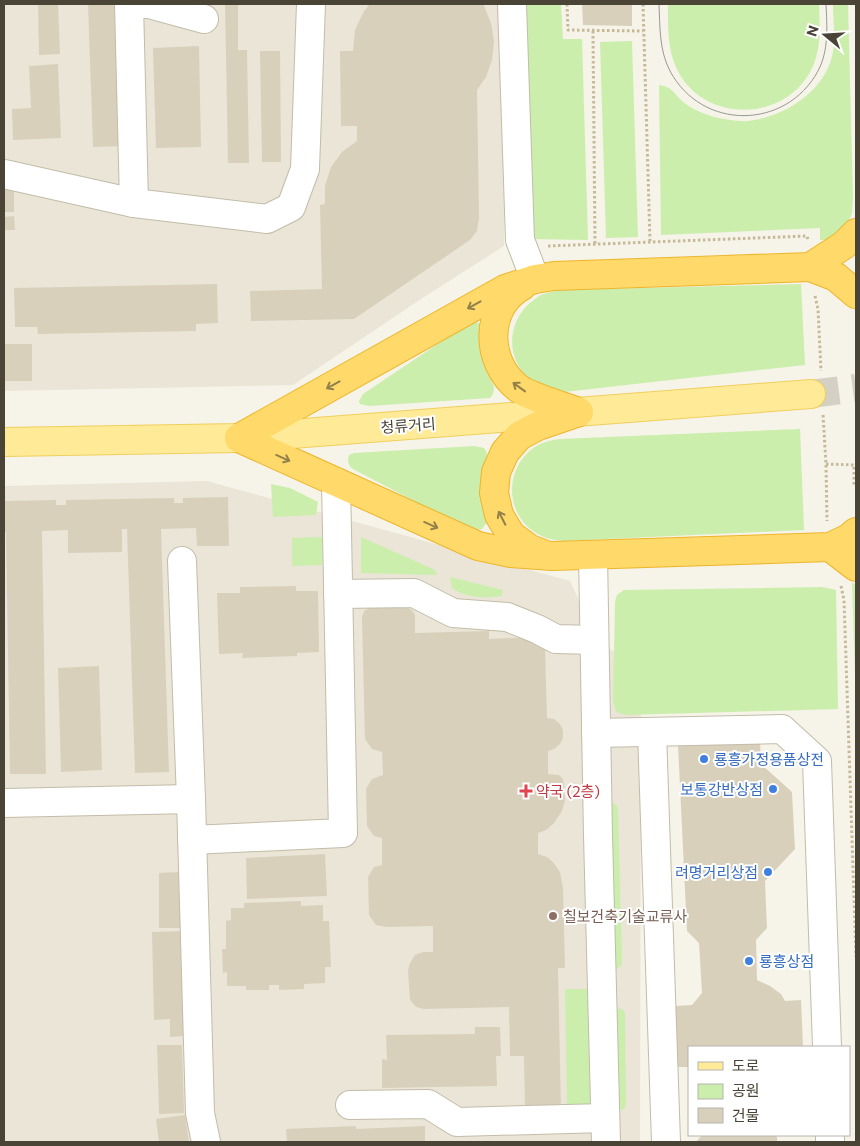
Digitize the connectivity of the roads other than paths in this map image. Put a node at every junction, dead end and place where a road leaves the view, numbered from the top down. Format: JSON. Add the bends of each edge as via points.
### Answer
{"nodes":[{"id":1,"x":130,"y":4,"type":"edge"},
{"id":2,"x":311,"y":4,"type":"edge"},
{"id":3,"x":512,"y":4,"type":"edge"},
{"id":4,"x":204,"y":19,"type":"dead end"},
{"id":5,"x":4,"y":174,"type":"edge"},
{"id":6,"x":134,"y":203,"type":"junction"},
{"id":7,"x":856,"y":233,"type":"edge"},
{"id":8,"x":810,"y":266,"type":"junction"},
{"id":9,"x":535,"y":279,"type":"junction"},
{"id":10,"x":856,"y":294,"type":"edge"},
{"id":11,"x":818,"y":392,"type":"tunnel mouth"},
{"id":12,"x":579,"y":412,"type":"junction"},
{"id":13,"x":239,"y":438,"type":"junction"},
{"id":14,"x":4,"y":442,"type":"edge"},
{"id":15,"x":336,"y":482,"type":"junction"},
{"id":16,"x":856,"y":532,"type":"edge"},
{"id":17,"x":830,"y":547,"type":"junction"},
{"id":18,"x":593,"y":555,"type":"junction"},
{"id":19,"x":552,"y":556,"type":"junction"},
{"id":20,"x":182,"y":561,"type":"dead end"},
{"id":21,"x":856,"y":567,"type":"edge"},
{"id":22,"x":338,"y":594,"type":"junction"},
{"id":23,"x":594,"y":640,"type":"junction"},
{"id":24,"x":652,"y":732,"type":"junction"},
{"id":25,"x":596,"y":733,"type":"junction"},
{"id":26,"x":191,"y":799,"type":"junction"},
{"id":27,"x":4,"y":803,"type":"edge"},
{"id":28,"x":192,"y":840,"type":"junction"},
{"id":29,"x":827,"y":1046,"type":"edge"},
{"id":30,"x":350,"y":1105,"type":"dead end"},
{"id":31,"x":606,"y":1130,"type":"edge"},
{"id":32,"x":206,"y":1142,"type":"edge"},
{"id":33,"x":666,"y":1142,"type":"edge"}],
"edges":[{"from":1,"to":4,"type":"street","via":[[150,4]]},
{"from":1,"to":6,"type":"street"},
{"from":2,"to":6,"type":"street","via":[[305,169],[291,207],[267,219]]},
{"from":3,"to":9,"type":"street","via":[[520,240]]},
{"from":5,"to":6,"type":"street"},
{"from":7,"to":8,"type":"highway","via":[[844,245]]},
{"from":8,"to":9,"type":"highway"},
{"from":8,"to":10,"type":"highway","via":[[836,277]]},
{"from":12,"to":9,"type":"highway","one_way":true,"via":[[519,389],[505,375],[496,358],[492,339],[495,319],[504,302],[518,288]]},
{"from":9,"to":13,"type":"highway","one_way":true,"via":[[482,301]]},
{"from":11,"to":12,"type":"main road","name":"청류거리"},
{"from":12,"to":13,"type":"main road","name":"청류거리"},
{"from":19,"to":12,"type":"highway","one_way":true,"via":[[530,549],[512,535],[499,516],[494,493],[496,472],[505,452],[519,436]]},
{"from":13,"to":14,"type":"main road","name":"청류거리"},
{"from":13,"to":15,"type":"highway","one_way":true},
{"from":15,"to":19,"type":"highway","one_way":true,"via":[[478,546],[511,553]]},
{"from":15,"to":22,"type":"street"},
{"from":16,"to":17,"type":"highway"},
{"from":17,"to":18,"type":"highway"},
{"from":17,"to":21,"type":"highway"},
{"from":18,"to":19,"type":"highway"},
{"from":18,"to":23,"type":"street"},
{"from":20,"to":26,"type":"street"},
{"from":22,"to":23,"type":"street","via":[[414,593],[453,613],[507,617],[556,639]]},
{"from":22,"to":28,"type":"street","via":[[343,833]]},
{"from":23,"to":25,"type":"street"},
{"from":24,"to":25,"type":"street"},
{"from":24,"to":29,"type":"street","via":[[782,729],[816,761]]},
{"from":24,"to":33,"type":"street"},
{"from":25,"to":31,"type":"street"},
{"from":26,"to":27,"type":"street"},
{"from":26,"to":28,"type":"street"},
{"from":28,"to":32,"type":"street","via":[[200,1112]]},
{"from":30,"to":31,"type":"street","via":[[428,1104],[457,1122]]}]}
